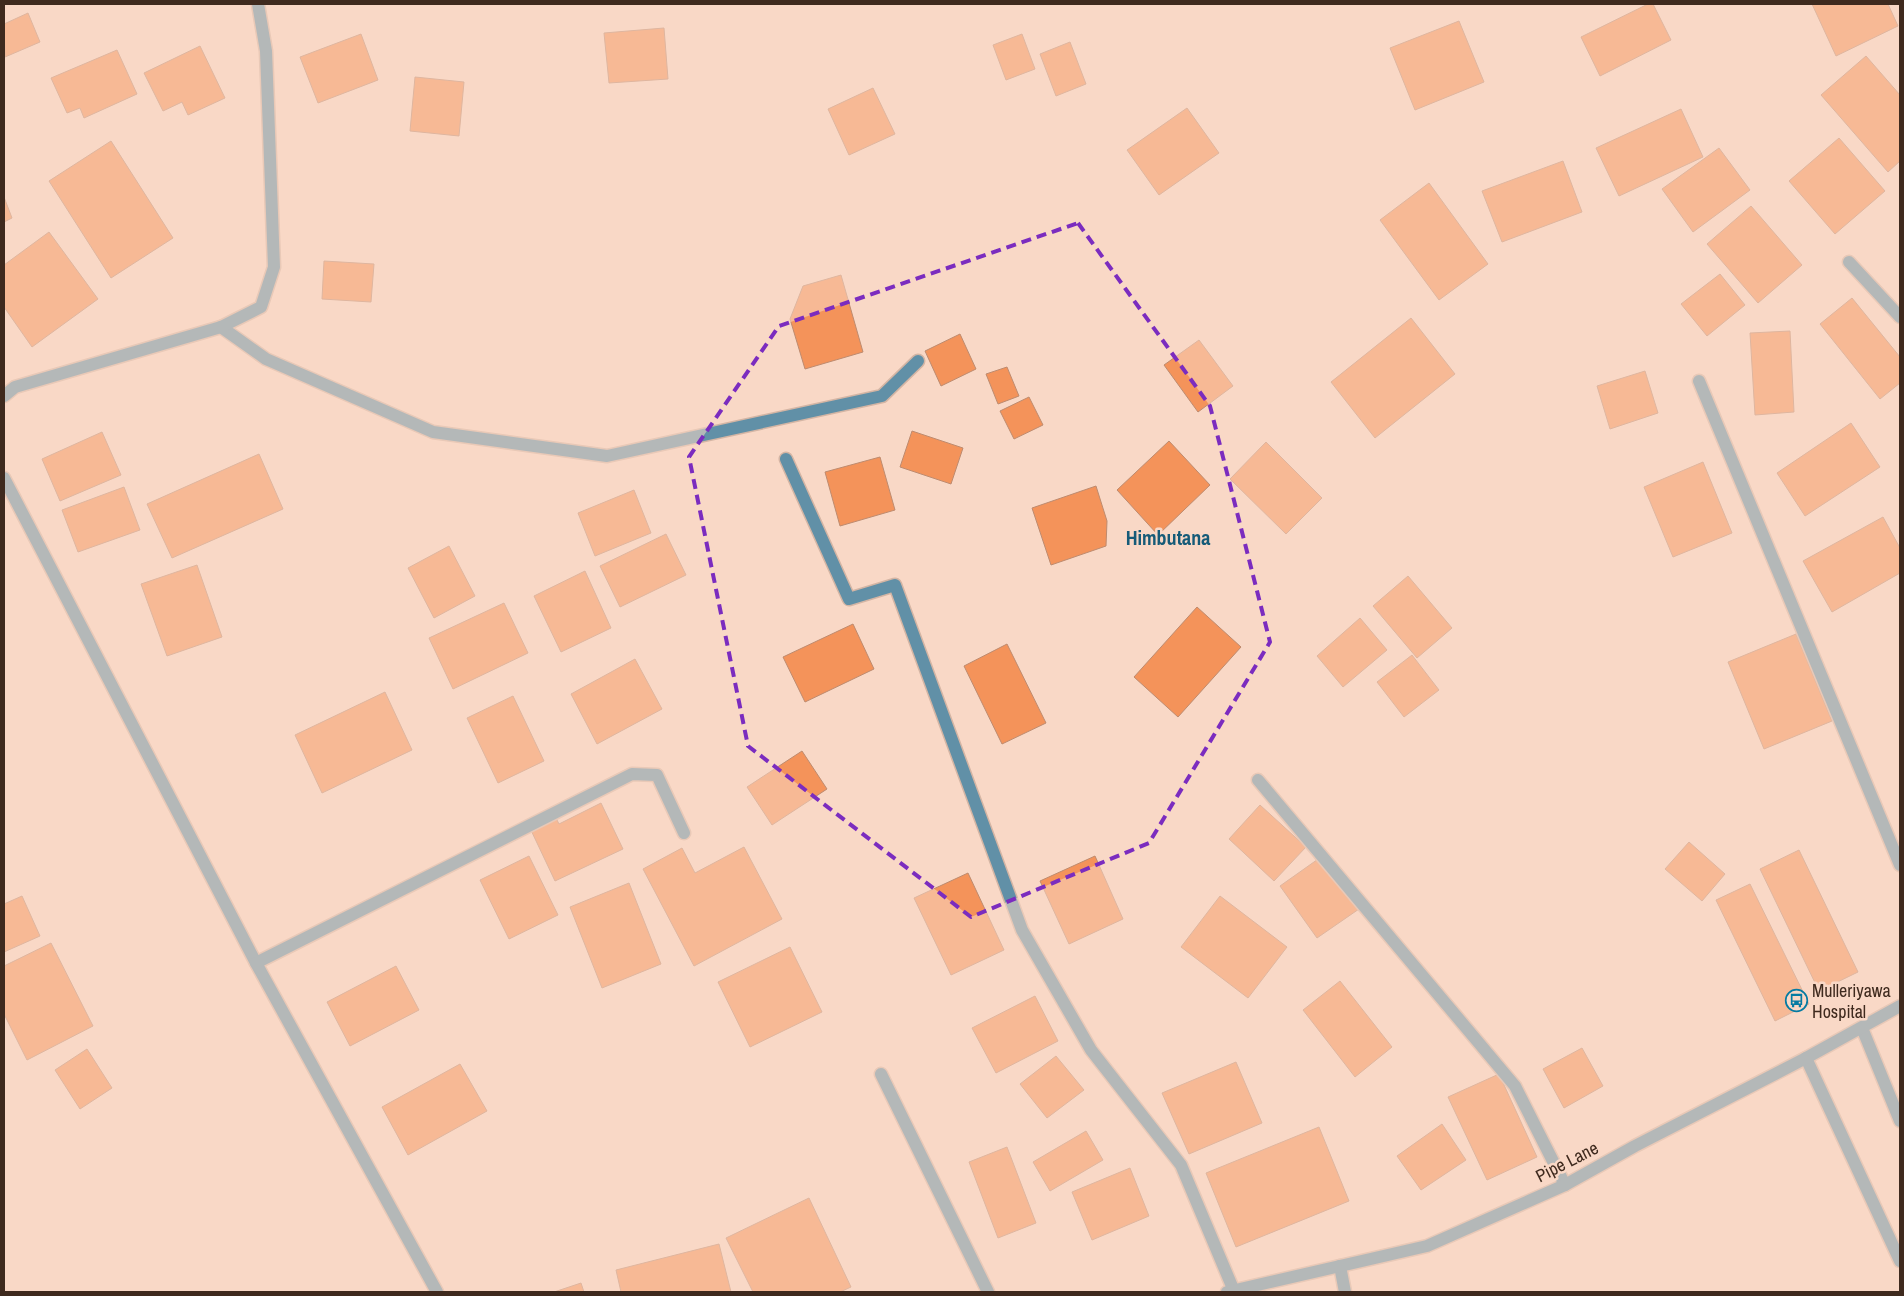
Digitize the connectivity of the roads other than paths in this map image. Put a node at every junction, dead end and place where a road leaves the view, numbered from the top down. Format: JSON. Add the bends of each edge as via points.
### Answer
{"nodes":[{"id":1,"x":258,"y":4,"type":"edge"},
{"id":2,"x":1849,"y":262,"type":"dead end"},
{"id":3,"x":1900,"y":318,"type":"edge"},
{"id":4,"x":222,"y":327,"type":"junction"},
{"id":5,"x":918,"y":361,"type":"dead end"},
{"id":6,"x":1699,"y":381,"type":"dead end"},
{"id":7,"x":4,"y":396,"type":"edge"},
{"id":8,"x":786,"y":459,"type":"dead end"},
{"id":9,"x":4,"y":478,"type":"edge"},
{"id":10,"x":1258,"y":780,"type":"dead end"},
{"id":11,"x":684,"y":832,"type":"dead end"},
{"id":12,"x":1900,"y":865,"type":"edge"},
{"id":13,"x":256,"y":963,"type":"junction"},
{"id":14,"x":1900,"y":1006,"type":"edge"},
{"id":15,"x":1862,"y":1028,"type":"junction"},
{"id":16,"x":1806,"y":1058,"type":"junction"},
{"id":17,"x":881,"y":1074,"type":"dead end"},
{"id":18,"x":1900,"y":1121,"type":"edge"},
{"id":19,"x":1565,"y":1185,"type":"junction"},
{"id":20,"x":1900,"y":1261,"type":"edge"},
{"id":21,"x":1340,"y":1266,"type":"junction"},
{"id":22,"x":1231,"y":1291,"type":"edge"},
{"id":23,"x":437,"y":1292,"type":"edge"},
{"id":24,"x":988,"y":1292,"type":"edge"},
{"id":25,"x":1344,"y":1292,"type":"edge"}],
"edges":[{"from":1,"to":4,"type":"street","via":[[266,51],[274,267],[261,307]]},
{"from":2,"to":3,"type":"street"},
{"from":4,"to":5,"type":"street","via":[[266,359],[433,432],[606,456],[882,396]]},
{"from":4,"to":7,"type":"street","via":[[15,387]]},
{"from":6,"to":12,"type":"street"},
{"from":8,"to":22,"type":"street","via":[[848,598],[895,585],[1022,930],[1091,1050],[1181,1165]]},
{"from":9,"to":13,"type":"street"},
{"from":10,"to":19,"type":"street","via":[[1515,1086]]},
{"from":11,"to":13,"type":"street","via":[[657,775],[632,774]]},
{"from":13,"to":23,"type":"street"},
{"from":14,"to":15,"type":"street","name":"Pipe Lane"},
{"from":15,"to":16,"type":"street","name":"Pipe Lane"},
{"from":15,"to":18,"type":"street"},
{"from":16,"to":19,"type":"street","name":"Pipe Lane"},
{"from":16,"to":20,"type":"street"},
{"from":17,"to":24,"type":"street"},
{"from":19,"to":21,"type":"street","name":"Pipe Lane","via":[[1427,1246]]},
{"from":21,"to":22,"type":"street","name":"Pipe Lane"},
{"from":21,"to":25,"type":"street"}]}
